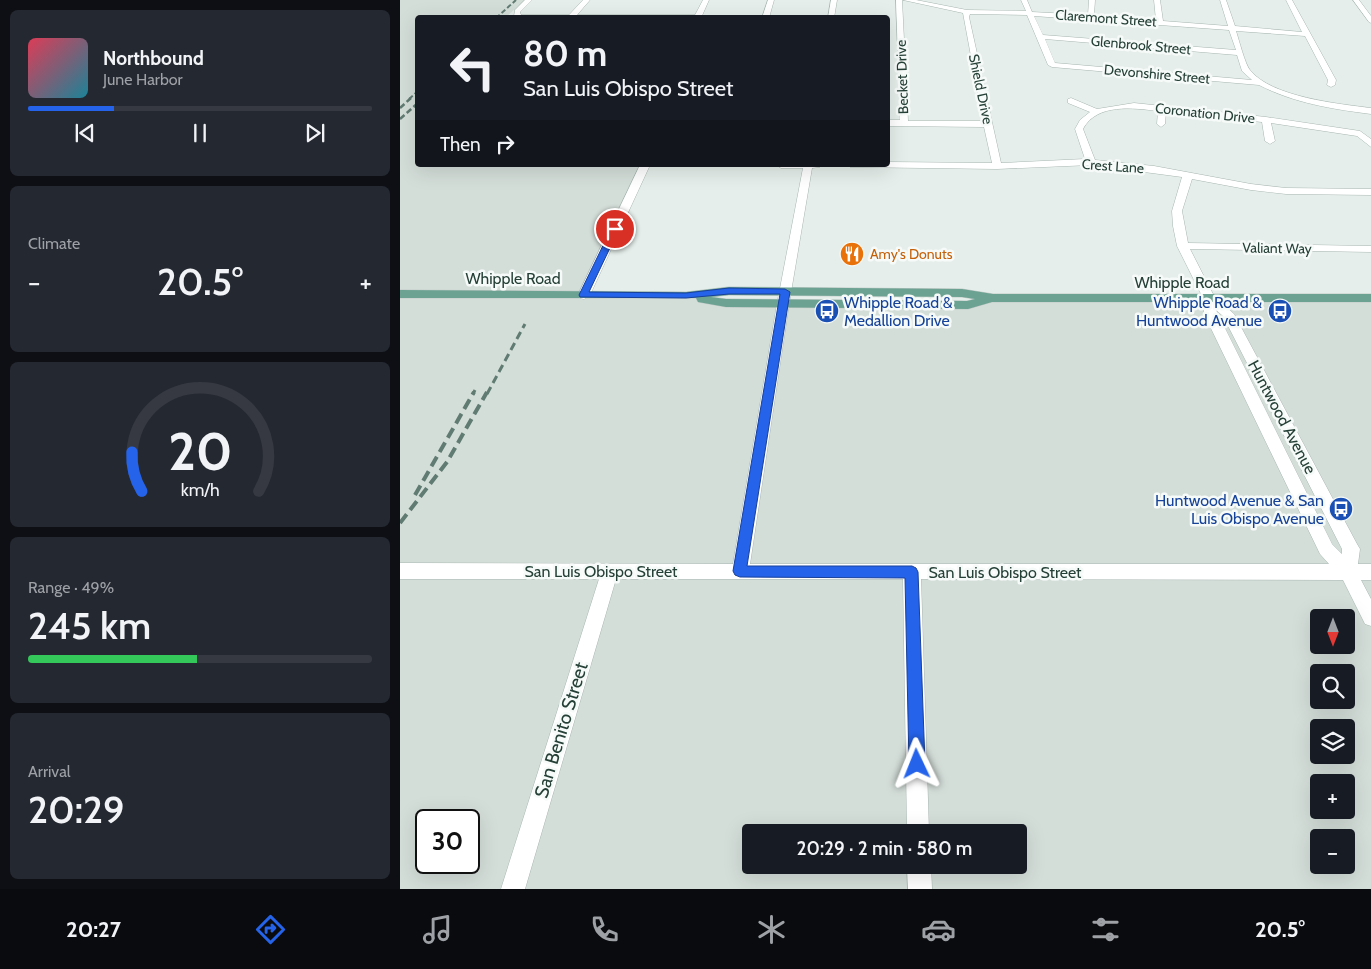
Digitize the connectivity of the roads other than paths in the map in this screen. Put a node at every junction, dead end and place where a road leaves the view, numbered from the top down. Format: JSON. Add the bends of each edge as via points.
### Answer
{"nodes":[{"id":1,"x":529,"y":0,"type":"edge"},
{"id":2,"x":587,"y":0,"type":"edge"},
{"id":3,"x":706,"y":0,"type":"edge"},
{"id":4,"x":771,"y":0,"type":"edge"},
{"id":5,"x":834,"y":0,"type":"edge"},
{"id":6,"x":899,"y":0,"type":"edge"},
{"id":7,"x":906,"y":0,"type":"edge"},
{"id":8,"x":942,"y":0,"type":"edge"},
{"id":9,"x":1024,"y":0,"type":"edge"},
{"id":10,"x":1092,"y":0,"type":"edge"},
{"id":11,"x":1156,"y":0,"type":"edge"},
{"id":12,"x":1223,"y":0,"type":"edge"},
{"id":13,"x":1289,"y":0,"type":"edge"},
{"id":14,"x":1359,"y":2,"type":"edge"},
{"id":15,"x":934,"y":5,"type":"junction"},
{"id":16,"x":967,"y":12,"type":"junction"},
{"id":17,"x":1029,"y":13,"type":"junction"},
{"id":18,"x":518,"y":15,"type":"edge"},
{"id":19,"x":573,"y":15,"type":"edge"},
{"id":20,"x":698,"y":15,"type":"edge"},
{"id":21,"x":766,"y":15,"type":"edge"},
{"id":22,"x":832,"y":15,"type":"edge"},
{"id":23,"x":1091,"y":17,"type":"junction"},
{"id":24,"x":1371,"y":21,"type":"edge"},
{"id":25,"x":1160,"y":22,"type":"junction"},
{"id":26,"x":1232,"y":28,"type":"junction"},
{"id":27,"x":1307,"y":34,"type":"junction"},
{"id":28,"x":1041,"y":37,"type":"junction"},
{"id":29,"x":1241,"y":53,"type":"junction"},
{"id":30,"x":1261,"y":83,"type":"junction"},
{"id":31,"x":1331,"y":86,"type":"dead end"},
{"id":32,"x":1072,"y":101,"type":"dead end"},
{"id":33,"x":1162,"y":108,"type":"junction"},
{"id":34,"x":1371,"y":111,"type":"edge"},
{"id":35,"x":1097,"y":112,"type":"junction"},
{"id":36,"x":1266,"y":120,"type":"junction"},
{"id":37,"x":904,"y":123,"type":"junction"},
{"id":38,"x":890,"y":124,"type":"edge"},
{"id":39,"x":989,"y":124,"type":"junction"},
{"id":40,"x":1161,"y":124,"type":"dead end"},
{"id":41,"x":1270,"y":141,"type":"dead end"},
{"id":42,"x":1371,"y":144,"type":"edge"},
{"id":43,"x":1091,"y":162,"type":"junction"},
{"id":44,"x":890,"y":165,"type":"edge"},
{"id":45,"x":997,"y":166,"type":"junction"},
{"id":46,"x":644,"y":167,"type":"edge"},
{"id":47,"x":808,"y":167,"type":"edge"},
{"id":48,"x":1188,"y":175,"type":"junction"},
{"id":49,"x":1371,"y":192,"type":"edge"},
{"id":50,"x":1183,"y":246,"type":"junction"},
{"id":51,"x":1371,"y":249,"type":"edge"},
{"id":52,"x":400,"y":294,"type":"edge"},
{"id":53,"x":584,"y":295,"type":"junction"},
{"id":54,"x":784,"y":298,"type":"junction"},
{"id":55,"x":1209,"y":298,"type":"junction"},
{"id":56,"x":1371,"y":298,"type":"edge"},
{"id":57,"x":400,"y":571,"type":"edge"},
{"id":58,"x":610,"y":571,"type":"junction"},
{"id":59,"x":740,"y":571,"type":"junction"},
{"id":60,"x":912,"y":572,"type":"junction"},
{"id":61,"x":1348,"y":572,"type":"junction"},
{"id":62,"x":1371,"y":572,"type":"edge"},
{"id":63,"x":1371,"y":618,"type":"edge"},
{"id":64,"x":918,"y":824,"type":"edge"},
{"id":65,"x":919,"y":874,"type":"edge"},
{"id":66,"x":513,"y":889,"type":"edge"},
{"id":67,"x":920,"y":889,"type":"edge"}],
"edges":[{"from":1,"to":18,"type":"street","via":[[515,13]]},
{"from":2,"to":19,"type":"street"},
{"from":3,"to":20,"type":"street"},
{"from":4,"to":21,"type":"street"},
{"from":5,"to":22,"type":"street"},
{"from":6,"to":37,"type":"street","name":"Becket Drive"},
{"from":7,"to":15,"type":"street","name":"Claremont Street"},
{"from":8,"to":15,"type":"street"},
{"from":9,"to":17,"type":"street"},
{"from":10,"to":23,"type":"street"},
{"from":11,"to":25,"type":"street"},
{"from":12,"to":26,"type":"street"},
{"from":13,"to":27,"type":"street"},
{"from":14,"to":24,"type":"street"},
{"from":15,"to":16,"type":"street","name":"Claremont Street"},
{"from":16,"to":17,"type":"street","name":"Claremont Street"},
{"from":16,"to":39,"type":"street","name":"Shield Drive"},
{"from":17,"to":23,"type":"street","name":"Claremont Street"},
{"from":17,"to":28,"type":"street"},
{"from":23,"to":25,"type":"street","name":"Claremont Street"},
{"from":25,"to":26,"type":"street","name":"Claremont Street"},
{"from":26,"to":27,"type":"street","name":"Claremont Street"},
{"from":26,"to":29,"type":"street"},
{"from":27,"to":31,"type":"street","via":[[1332,80]]},
{"from":28,"to":29,"type":"street","name":"Glenbrook Street"},
{"from":28,"to":30,"type":"street","name":"Devonshire Street","via":[[1052,65]]},
{"from":29,"to":30,"type":"street","via":[[1246,71]]},
{"from":30,"to":34,"type":"street","via":[[1325,105]]},
{"from":32,"to":35,"type":"street"},
{"from":33,"to":35,"type":"street","name":"Coronation Drive","via":[[1127,106]]},
{"from":33,"to":36,"type":"street","name":"Coronation Drive"},
{"from":33,"to":40,"type":"street"},
{"from":35,"to":43,"type":"street","name":"Coronation Drive","via":[[1083,120],[1079,129]]},
{"from":36,"to":41,"type":"street"},
{"from":36,"to":42,"type":"street","name":"Coronation Drive","via":[[1360,134]]},
{"from":37,"to":38,"type":"street"},
{"from":37,"to":39,"type":"street"},
{"from":39,"to":45,"type":"street","name":"Shield Drive"},
{"from":43,"to":45,"type":"street","name":"Crest Lane"},
{"from":43,"to":48,"type":"street","name":"Crest Lane"},
{"from":44,"to":45,"type":"street","name":"Crest Lane"},
{"from":46,"to":53,"type":"street"},
{"from":47,"to":54,"type":"street"},
{"from":48,"to":49,"type":"street","name":"Crest Lane","via":[[1286,191]]},
{"from":48,"to":50,"type":"street","name":"Huntwood Avenue","via":[[1177,211]]},
{"from":50,"to":51,"type":"street","name":"Valiant Way"},
{"from":50,"to":55,"type":"street","name":"Huntwood Avenue"},
{"from":52,"to":53,"type":"main road","name":"Whipple Road"},
{"from":53,"to":54,"type":"main road","name":"Whipple Road","via":[[686,296],[726,303]]},
{"from":54,"to":55,"type":"main road","name":"Whipple Road","via":[[968,305],[993,298]]},
{"from":54,"to":59,"type":"street"},
{"from":55,"to":56,"type":"main road","name":"Whipple Road"},
{"from":55,"to":61,"type":"street","name":"Huntwood Avenue","via":[[1210,314],[1326,549]]},
{"from":55,"to":61,"type":"street","name":"Huntwood Avenue","via":[[1228,314],[1351,549]]},
{"from":57,"to":58,"type":"street","name":"San Luis Obispo Street"},
{"from":58,"to":59,"type":"street","name":"San Luis Obispo Street"},
{"from":58,"to":66,"type":"street","name":"San Benito Street"},
{"from":59,"to":60,"type":"street","name":"San Luis Obispo Street"},
{"from":60,"to":61,"type":"street","name":"San Luis Obispo Street"},
{"from":60,"to":64,"type":"street"},
{"from":61,"to":62,"type":"street","name":"San Luis Obispo Street"},
{"from":61,"to":63,"type":"street","name":"Huntwood Avenue"},
{"from":65,"to":67,"type":"street"}]}
